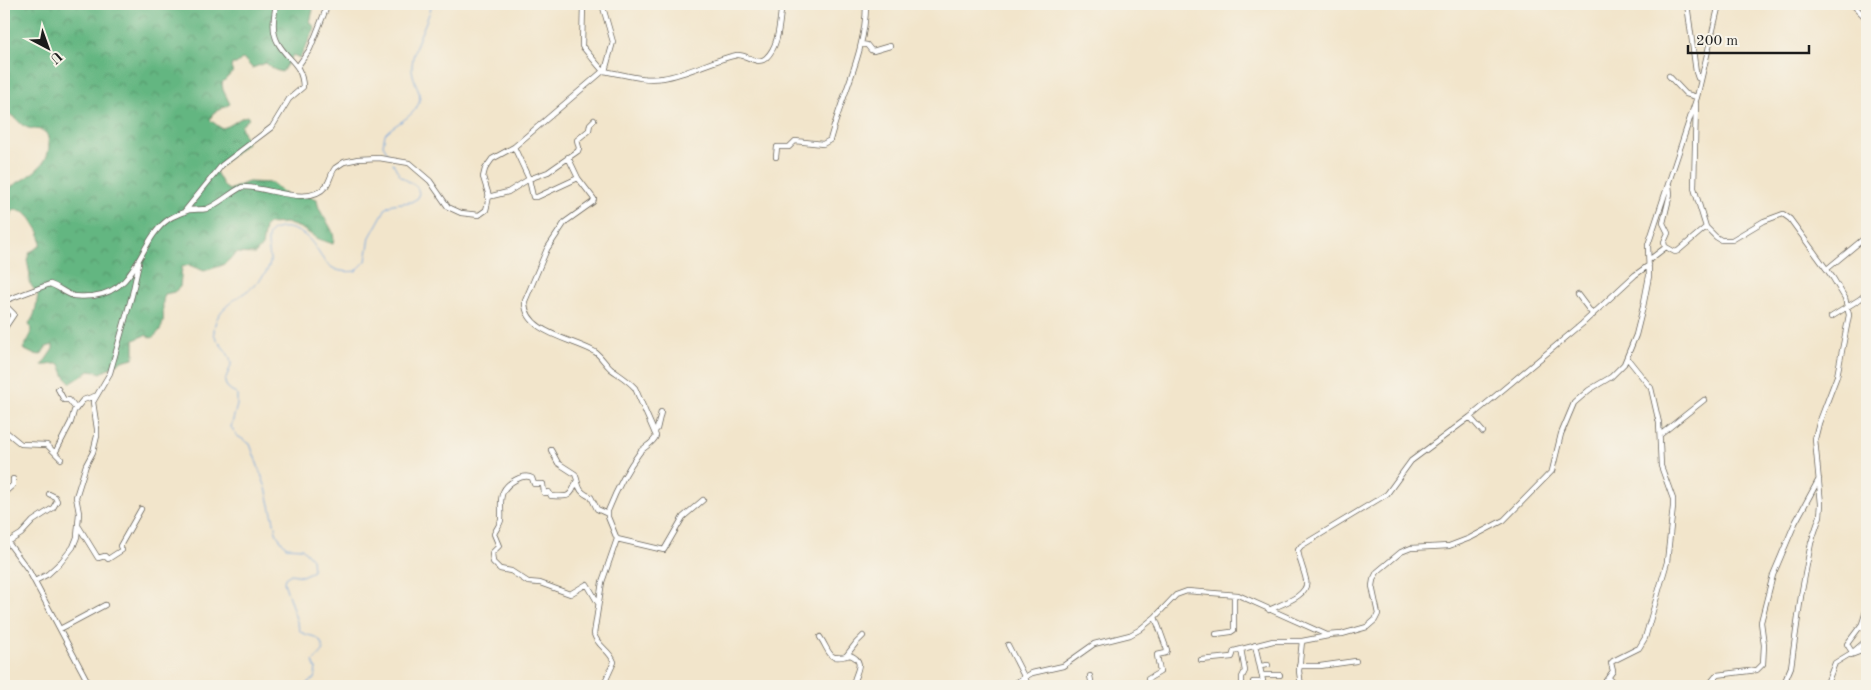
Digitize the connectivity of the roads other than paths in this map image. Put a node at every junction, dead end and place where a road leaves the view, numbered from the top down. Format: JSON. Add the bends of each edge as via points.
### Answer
{"nodes":[{"id":1,"x":276,"y":4,"type":"edge"},
{"id":2,"x":328,"y":4,"type":"edge"},
{"id":3,"x":583,"y":4,"type":"edge"},
{"id":4,"x":602,"y":4,"type":"edge"},
{"id":5,"x":782,"y":4,"type":"edge"},
{"id":6,"x":866,"y":4,"type":"edge"},
{"id":7,"x":1687,"y":4,"type":"edge"},
{"id":8,"x":1719,"y":4,"type":"edge"},
{"id":9,"x":1852,"y":4,"type":"edge"},
{"id":10,"x":1867,"y":19,"type":"edge"},
{"id":11,"x":861,"y":44,"type":"junction"},
{"id":12,"x":890,"y":46,"type":"dead end"},
{"id":13,"x":298,"y":66,"type":"junction"},
{"id":14,"x":604,"y":71,"type":"junction"},
{"id":15,"x":1669,"y":76,"type":"dead end"},
{"id":16,"x":1701,"y":80,"type":"junction"},
{"id":17,"x":1696,"y":98,"type":"junction"},
{"id":18,"x":594,"y":120,"type":"dead end"},
{"id":19,"x":514,"y":146,"type":"junction"},
{"id":20,"x":568,"y":157,"type":"junction"},
{"id":21,"x":776,"y":157,"type":"dead end"},
{"id":22,"x":578,"y":178,"type":"junction"},
{"id":23,"x":529,"y":179,"type":"junction"},
{"id":24,"x":1669,"y":181,"type":"junction"},
{"id":25,"x":488,"y":197,"type":"junction"},
{"id":26,"x":184,"y":213,"type":"junction"},
{"id":27,"x":1706,"y":227,"type":"junction"},
{"id":28,"x":1867,"y":236,"type":"edge"},
{"id":29,"x":1665,"y":247,"type":"junction"},
{"id":30,"x":139,"y":261,"type":"junction"},
{"id":31,"x":1649,"y":262,"type":"junction"},
{"id":32,"x":1827,"y":269,"type":"junction"},
{"id":33,"x":1867,"y":293,"type":"edge"},
{"id":34,"x":1578,"y":295,"type":"dead end"},
{"id":35,"x":4,"y":302,"type":"edge"},
{"id":36,"x":1848,"y":306,"type":"junction"},
{"id":37,"x":1593,"y":315,"type":"junction"},
{"id":38,"x":1831,"y":317,"type":"dead end"},
{"id":39,"x":4,"y":329,"type":"edge"},
{"id":40,"x":1627,"y":358,"type":"junction"},
{"id":41,"x":58,"y":389,"type":"dead end"},
{"id":42,"x":95,"y":396,"type":"junction"},
{"id":43,"x":1704,"y":400,"type":"dead end"},
{"id":44,"x":76,"y":408,"type":"junction"},
{"id":45,"x":661,"y":412,"type":"dead end"},
{"id":46,"x":1470,"y":416,"type":"junction"},
{"id":47,"x":4,"y":430,"type":"edge"},
{"id":48,"x":654,"y":432,"type":"junction"},
{"id":49,"x":1483,"y":432,"type":"dead end"},
{"id":50,"x":1660,"y":435,"type":"junction"},
{"id":51,"x":551,"y":450,"type":"dead end"},
{"id":52,"x":55,"y":453,"type":"junction"},
{"id":53,"x":60,"y":459,"type":"dead end"},
{"id":54,"x":13,"y":479,"type":"dead end"},
{"id":55,"x":1818,"y":479,"type":"junction"},
{"id":56,"x":576,"y":482,"type":"junction"},
{"id":57,"x":4,"y":493,"type":"edge"},
{"id":58,"x":49,"y":494,"type":"dead end"},
{"id":59,"x":703,"y":500,"type":"dead end"},
{"id":60,"x":142,"y":510,"type":"dead end"},
{"id":61,"x":608,"y":514,"type":"junction"},
{"id":62,"x":79,"y":528,"type":"junction"},
{"id":63,"x":4,"y":537,"type":"edge"},
{"id":64,"x":617,"y":539,"type":"junction"},
{"id":65,"x":8,"y":542,"type":"junction"},
{"id":66,"x":35,"y":581,"type":"junction"},
{"id":67,"x":1234,"y":595,"type":"junction"},
{"id":68,"x":598,"y":604,"type":"junction"},
{"id":69,"x":106,"y":606,"type":"dead end"},
{"id":70,"x":1867,"y":608,"type":"edge"},
{"id":71,"x":1269,"y":610,"type":"junction"},
{"id":72,"x":1155,"y":617,"type":"junction"},
{"id":73,"x":1862,"y":624,"type":"junction"},
{"id":74,"x":60,"y":629,"type":"junction"},
{"id":75,"x":1867,"y":633,"type":"edge"},
{"id":76,"x":1216,"y":634,"type":"dead end"},
{"id":77,"x":1335,"y":635,"type":"junction"},
{"id":78,"x":820,"y":636,"type":"dead end"},
{"id":79,"x":863,"y":636,"type":"dead end"},
{"id":80,"x":1867,"y":640,"type":"edge"},
{"id":81,"x":1302,"y":641,"type":"junction"},
{"id":82,"x":1008,"y":645,"type":"dead end"},
{"id":83,"x":1255,"y":645,"type":"junction"},
{"id":84,"x":1241,"y":649,"type":"junction"},
{"id":85,"x":1867,"y":649,"type":"edge"},
{"id":86,"x":1852,"y":652,"type":"junction"},
{"id":87,"x":846,"y":656,"type":"junction"},
{"id":88,"x":1201,"y":660,"type":"dead end"},
{"id":89,"x":1356,"y":661,"type":"dead end"},
{"id":90,"x":1834,"y":664,"type":"junction"},
{"id":91,"x":1268,"y":665,"type":"dead end"},
{"id":92,"x":1260,"y":666,"type":"junction"},
{"id":93,"x":1299,"y":666,"type":"junction"},
{"id":94,"x":1280,"y":675,"type":"dead end"},
{"id":95,"x":1090,"y":676,"type":"dead end"},
{"id":96,"x":1263,"y":676,"type":"junction"},
{"id":97,"x":1025,"y":678,"type":"junction"},
{"id":98,"x":1609,"y":678,"type":"junction"},
{"id":99,"x":1253,"y":682,"type":"dead end"},
{"id":100,"x":1783,"y":685,"type":"edge"},
{"id":101,"x":90,"y":686,"type":"edge"},
{"id":102,"x":603,"y":686,"type":"edge"},
{"id":103,"x":859,"y":686,"type":"edge"},
{"id":104,"x":1010,"y":686,"type":"edge"},
{"id":105,"x":1029,"y":686,"type":"edge"},
{"id":106,"x":1092,"y":686,"type":"edge"},
{"id":107,"x":1148,"y":686,"type":"edge"},
{"id":108,"x":1242,"y":686,"type":"edge"},
{"id":109,"x":1302,"y":686,"type":"edge"},
{"id":110,"x":1602,"y":686,"type":"edge"},
{"id":111,"x":1618,"y":686,"type":"edge"},
{"id":112,"x":1708,"y":686,"type":"edge"},
{"id":113,"x":1770,"y":686,"type":"edge"},
{"id":114,"x":1823,"y":686,"type":"edge"}],
"edges":[{"from":1,"to":13,"type":"street","via":[[273,20],[275,37]]},
{"from":2,"to":13,"type":"street","via":[[310,49]]},
{"from":3,"to":14,"type":"street","via":[[582,46]]},
{"from":4,"to":14,"type":"street","via":[[612,42]]},
{"from":5,"to":14,"type":"street","via":[[776,41],[763,60],[739,55],[663,78]]},
{"from":6,"to":11,"type":"street","via":[[866,27]]},
{"from":7,"to":16,"type":"street","via":[[1696,72]]},
{"from":8,"to":16,"type":"street"},
{"from":9,"to":10,"type":"street"},
{"from":11,"to":12,"type":"street","via":[[872,51]]},
{"from":11,"to":21,"type":"street","via":[[830,140],[823,144],[795,141],[790,147],[778,147]]},
{"from":13,"to":26,"type":"street","via":[[303,88],[289,99],[272,127],[222,165]]},
{"from":14,"to":19,"type":"street"},
{"from":15,"to":17,"type":"street","via":[[1686,94]]},
{"from":16,"to":17,"type":"street"},
{"from":17,"to":24,"type":"street"},
{"from":17,"to":27,"type":"street","via":[[1694,188]]},
{"from":18,"to":20,"type":"street","via":[[589,130],[577,140],[579,149]]},
{"from":19,"to":23,"type":"street"},
{"from":19,"to":25,"type":"street","via":[[492,159],[485,169],[483,182]]},
{"from":20,"to":22,"type":"street"},
{"from":20,"to":23,"type":"street","via":[[548,172]]},
{"from":22,"to":23,"type":"street","via":[[535,197],[531,195]]},
{"from":22,"to":48,"type":"street","via":[[594,200],[565,222],[547,249],[525,307],[537,326],[593,351],[630,382]]},
{"from":23,"to":25,"type":"street","via":[[508,192]]},
{"from":24,"to":29,"type":"street"},
{"from":24,"to":31,"type":"street","via":[[1648,245]]},
{"from":25,"to":26,"type":"street","via":[[486,210],[479,215],[454,211],[444,203],[425,175],[409,163],[379,158],[340,164],[332,171],[328,184],[316,195],[291,196],[242,187],[211,206]]},
{"from":26,"to":30,"type":"street","via":[[168,219],[150,240]]},
{"from":27,"to":29,"type":"street","via":[[1678,251]]},
{"from":27,"to":32,"type":"street","via":[[1716,238],[1732,240],[1783,214]]},
{"from":28,"to":32,"type":"street"},
{"from":29,"to":31,"type":"street"},
{"from":30,"to":35,"type":"street","via":[[126,278],[106,294],[72,296],[50,284]]},
{"from":30,"to":42,"type":"street","via":[[110,373]]},
{"from":31,"to":37,"type":"street"},
{"from":31,"to":40,"type":"street","via":[[1643,307]]},
{"from":32,"to":36,"type":"street"},
{"from":33,"to":36,"type":"street"},
{"from":34,"to":37,"type":"street"},
{"from":35,"to":39,"type":"street","via":[[14,314]]},
{"from":36,"to":38,"type":"street"},
{"from":36,"to":55,"type":"street","via":[[1839,368],[1815,439]]},
{"from":37,"to":46,"type":"street"},
{"from":40,"to":50,"type":"street","via":[[1650,388]]},
{"from":40,"to":77,"type":"street","via":[[1621,368],[1574,403],[1561,434],[1552,471],[1507,517],[1497,525],[1454,544],[1401,552],[1377,572],[1373,580],[1378,614],[1375,620],[1367,627]]},
{"from":41,"to":44,"type":"street","via":[[62,398]]},
{"from":42,"to":44,"type":"street","via":[[83,400]]},
{"from":42,"to":62,"type":"street","via":[[97,436],[76,497]]},
{"from":43,"to":50,"type":"street"},
{"from":44,"to":52,"type":"street"},
{"from":45,"to":48,"type":"street"},
{"from":46,"to":49,"type":"street"},
{"from":46,"to":71,"type":"street","via":[[1411,461],[1387,494],[1299,548],[1306,589]]},
{"from":47,"to":52,"type":"street","via":[[21,444],[47,445]]},
{"from":48,"to":61,"type":"street","via":[[656,439],[634,460]]},
{"from":50,"to":98,"type":"street","via":[[1661,466],[1674,507],[1667,562],[1645,638],[1639,648],[1611,663],[1613,671]]},
{"from":51,"to":56,"type":"street","via":[[558,463],[575,474]]},
{"from":52,"to":53,"type":"street"},
{"from":54,"to":57,"type":"street","via":[[13,485]]},
{"from":55,"to":100,"type":"street","via":[[1820,516],[1811,543],[1790,667]]},
{"from":55,"to":112,"type":"street","via":[[1773,575],[1761,622],[1764,664],[1757,670],[1716,676]]},
{"from":56,"to":61,"type":"street","via":[[583,493],[591,497],[597,509]]},
{"from":56,"to":68,"type":"street","via":[[571,494],[564,496],[544,493],[542,484],[534,484],[528,476],[508,486],[502,494],[501,520],[494,534],[499,546],[492,553],[493,562],[500,569],[511,571],[528,582],[542,583],[570,594],[588,584]]},
{"from":58,"to":65,"type":"street","via":[[57,501],[53,508]]},
{"from":59,"to":64,"type":"street","via":[[682,519],[664,550]]},
{"from":60,"to":62,"type":"street","via":[[120,546],[122,550],[108,559],[105,556],[98,558]]},
{"from":61,"to":64,"type":"street"},
{"from":62,"to":66,"type":"street","via":[[76,542],[68,555]]},
{"from":63,"to":65,"type":"street"},
{"from":64,"to":68,"type":"street"},
{"from":65,"to":66,"type":"street"},
{"from":66,"to":74,"type":"street"},
{"from":67,"to":71,"type":"street"},
{"from":67,"to":72,"type":"street","via":[[1195,590],[1180,592]]},
{"from":67,"to":76,"type":"street","via":[[1234,630]]},
{"from":68,"to":102,"type":"street","via":[[596,640],[614,662]]},
{"from":69,"to":74,"type":"street"},
{"from":70,"to":73,"type":"street"},
{"from":71,"to":77,"type":"street","via":[[1324,634]]},
{"from":72,"to":97,"type":"street","via":[[1130,635],[1099,642],[1063,666],[1038,671]]},
{"from":72,"to":107,"type":"street","via":[[1167,650],[1157,655],[1160,672],[1148,679]]},
{"from":73,"to":75,"type":"street"},
{"from":73,"to":86,"type":"street","via":[[1847,644]]},
{"from":74,"to":101,"type":"street"},
{"from":77,"to":81,"type":"street"},
{"from":78,"to":87,"type":"street","via":[[833,657]]},
{"from":79,"to":87,"type":"street"},
{"from":80,"to":86,"type":"street"},
{"from":81,"to":83,"type":"street"},
{"from":81,"to":93,"type":"street"},
{"from":82,"to":97,"type":"street"},
{"from":83,"to":84,"type":"street"},
{"from":83,"to":92,"type":"street"},
{"from":84,"to":88,"type":"street","via":[[1233,652],[1232,657]]},
{"from":84,"to":108,"type":"street"},
{"from":85,"to":90,"type":"street"},
{"from":86,"to":90,"type":"street"},
{"from":87,"to":103,"type":"street","via":[[854,657],[860,664],[854,681]]},
{"from":89,"to":93,"type":"street"},
{"from":90,"to":114,"type":"street"},
{"from":91,"to":92,"type":"street"},
{"from":92,"to":96,"type":"street"},
{"from":93,"to":109,"type":"street"},
{"from":94,"to":96,"type":"street"},
{"from":95,"to":106,"type":"street"},
{"from":96,"to":99,"type":"street","via":[[1261,682]]},
{"from":97,"to":104,"type":"street"},
{"from":97,"to":105,"type":"street"},
{"from":98,"to":110,"type":"street"},
{"from":98,"to":111,"type":"street"},
{"from":100,"to":113,"type":"street"}]}
